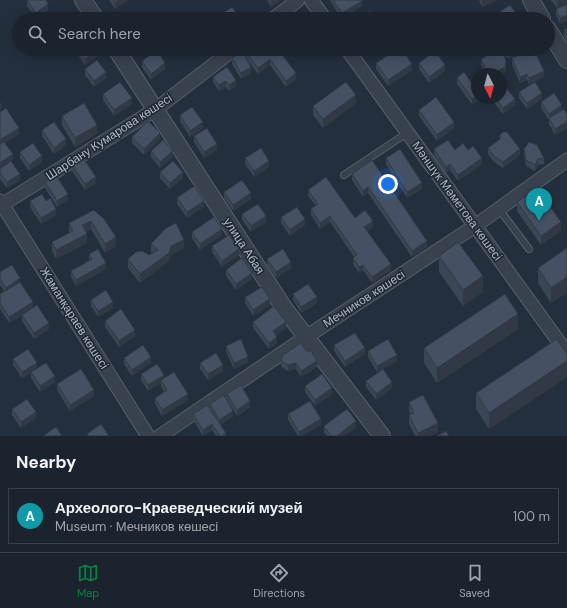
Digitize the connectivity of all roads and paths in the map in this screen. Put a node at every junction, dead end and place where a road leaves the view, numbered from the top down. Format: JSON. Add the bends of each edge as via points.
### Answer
{"nodes":[{"id":1,"x":83,"y":0,"type":"edge"},
{"id":2,"x":298,"y":0,"type":"edge"},
{"id":3,"x":311,"y":0,"type":"edge"},
{"id":4,"x":531,"y":0,"type":"edge"},
{"id":5,"x":91,"y":12,"type":"edge"},
{"id":6,"x":282,"y":12,"type":"edge"},
{"id":7,"x":320,"y":12,"type":"edge"},
{"id":8,"x":538,"y":12,"type":"edge"},
{"id":9,"x":555,"y":40,"type":"edge"},
{"id":10,"x":121,"y":56,"type":"edge"},
{"id":11,"x":225,"y":56,"type":"edge"},
{"id":12,"x":352,"y":56,"type":"edge"},
{"id":13,"x":567,"y":60,"type":"edge"},
{"id":14,"x":156,"y":109,"type":"junction"},
{"id":15,"x":407,"y":133,"type":"junction"},
{"id":16,"x":567,"y":160,"type":"edge"},
{"id":17,"x":344,"y":176,"type":"dead end"},
{"id":18,"x":1,"y":204,"type":"edge"},
{"id":19,"x":498,"y":209,"type":"junction"},
{"id":20,"x":475,"y":226,"type":"junction"},
{"id":21,"x":529,"y":249,"type":"dead end"},
{"id":22,"x":306,"y":337,"type":"junction"},
{"id":23,"x":567,"y":353,"type":"edge"},
{"id":24,"x":148,"y":436,"type":"edge"},
{"id":25,"x":160,"y":436,"type":"edge"},
{"id":26,"x":382,"y":436,"type":"edge"}],
"edges":[{"from":1,"to":5,"type":"street"},
{"from":2,"to":6,"type":"street"},
{"from":3,"to":7,"type":"street"},
{"from":4,"to":8,"type":"street"},
{"from":9,"to":13,"type":"street"},
{"from":10,"to":14,"type":"street","name":"улица Абая"},
{"from":11,"to":14,"type":"street","name":"Шарбану Кумарова көшесі"},
{"from":12,"to":15,"type":"street","name":"Мәншүк Мәметова көшесі"},
{"from":14,"to":18,"type":"street","name":"Шарбану Кумарова көшесі"},
{"from":14,"to":22,"type":"street","name":"улица Абая","via":[[284,308]]},
{"from":15,"to":17,"type":"lane"},
{"from":15,"to":20,"type":"street","name":"Мәншүк Мәметова көшесі"},
{"from":16,"to":19,"type":"street","name":"Мечников көшесі"},
{"from":18,"to":24,"type":"street","name":"Жаманқараев көшесі"},
{"from":19,"to":20,"type":"street","name":"Мечников көшесі"},
{"from":19,"to":21,"type":"lane"},
{"from":20,"to":22,"type":"street","name":"Мечников көшесі"},
{"from":20,"to":23,"type":"street","name":"Мәншүк Мәметова көшесі"},
{"from":22,"to":25,"type":"street","name":"Мечников көшесі"},
{"from":22,"to":26,"type":"street","name":"улица Абая"}]}
